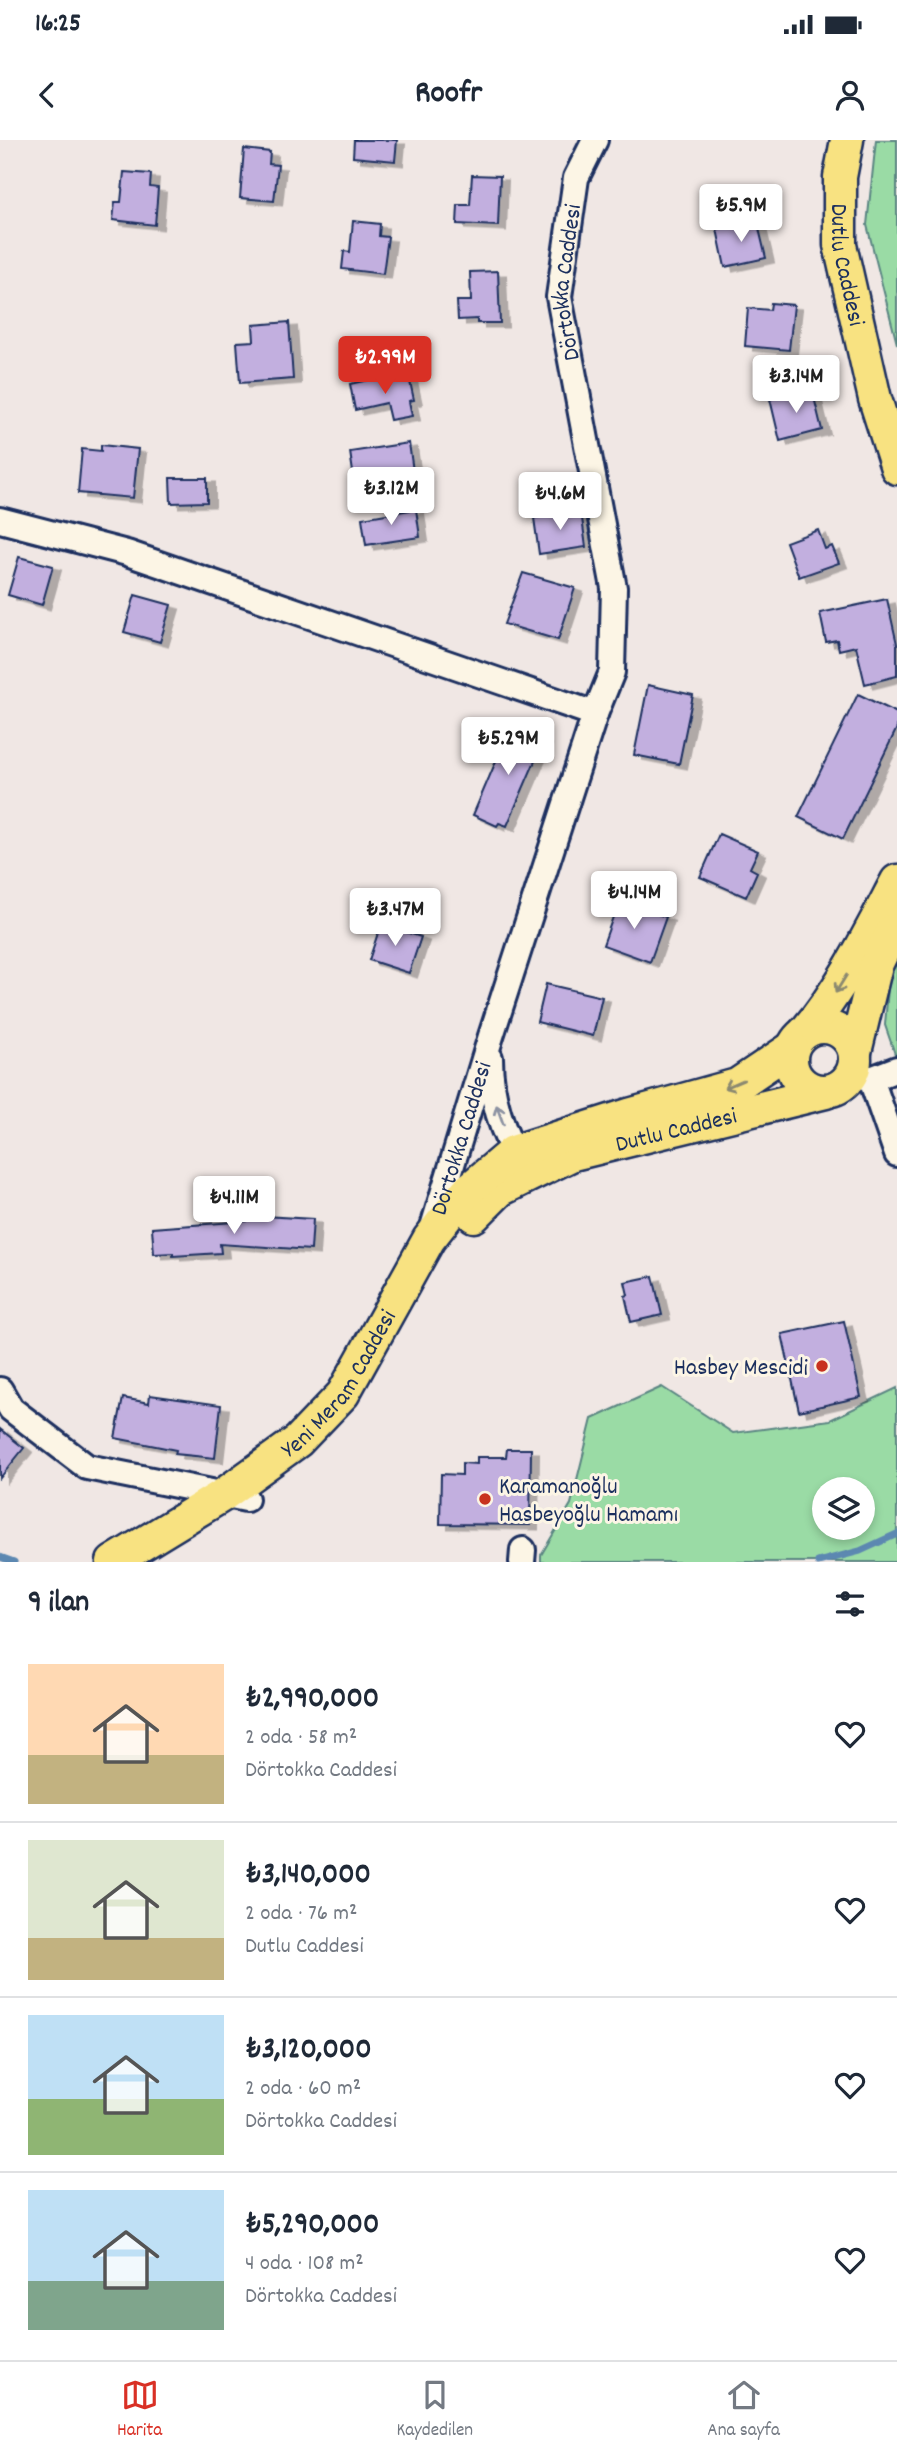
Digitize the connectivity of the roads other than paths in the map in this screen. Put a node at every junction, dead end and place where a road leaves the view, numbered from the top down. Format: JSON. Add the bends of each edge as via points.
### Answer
{"nodes":[{"id":1,"x":595,"y":140,"type":"edge"},
{"id":2,"x":847,"y":140,"type":"edge"},
{"id":3,"x":853,"y":140,"type":"edge"},
{"id":4,"x":897,"y":432,"type":"edge"},
{"id":5,"x":897,"y":468,"type":"edge"},
{"id":6,"x":0,"y":520,"type":"edge"},
{"id":7,"x":595,"y":714,"type":"junction"},
{"id":8,"x":897,"y":881,"type":"edge"},
{"id":9,"x":897,"y":922,"type":"edge"},
{"id":10,"x":491,"y":1036,"type":"junction"},
{"id":11,"x":799,"y":1040,"type":"junction"},
{"id":12,"x":859,"y":1068,"type":"junction"},
{"id":13,"x":897,"y":1069,"type":"edge"},
{"id":14,"x":826,"y":1092,"type":"junction"},
{"id":15,"x":897,"y":1154,"type":"edge"},
{"id":16,"x":521,"y":1165,"type":"junction"},
{"id":17,"x":429,"y":1239,"type":"junction"},
{"id":18,"x":0,"y":1390,"type":"edge"},
{"id":19,"x":234,"y":1497,"type":"junction"},
{"id":20,"x":113,"y":1562,"type":"edge"},
{"id":21,"x":149,"y":1562,"type":"edge"}],
"edges":[{"from":1,"to":7,"type":"street","name":"Dörtokka Caddesi","via":[[576,178],[559,296],[614,587],[612,672]]},
{"from":2,"to":5,"type":"main road","name":"Dutlu Caddesi","via":[[840,177],[840,245],[875,399]]},
{"from":3,"to":4,"type":"main road","name":"Dutlu Caddesi","via":[[845,193],[884,397]]},
{"from":6,"to":7,"type":"street","via":[[127,554]]},
{"from":7,"to":10,"type":"street","name":"Dörtokka Caddesi"},
{"from":8,"to":11,"type":"main road","name":"Dutlu Caddesi","one_way":true,"via":[[827,1006]]},
{"from":9,"to":12,"type":"main road","via":[[876,965]]},
{"from":16,"to":10,"type":"street","name":"Dörtokka Caddesi","one_way":true,"via":[[494,1100]]},
{"from":10,"to":17,"type":"street","name":"Dörtokka Caddesi"},
{"from":11,"to":12,"type":"main road","via":[[824,1027],[835,1029],[851,1042]]},
{"from":11,"to":14,"type":"main road","via":[[792,1069],[797,1079],[815,1091]]},
{"from":11,"to":16,"type":"main road","name":"Dutlu Caddesi","one_way":true,"via":[[737,1085],[629,1115]]},
{"from":12,"to":13,"type":"street"},
{"from":12,"to":14,"type":"main road","via":[[837,1089]]},
{"from":12,"to":15,"type":"street"},
{"from":14,"to":16,"type":"main road","name":"Dutlu Caddesi"},
{"from":16,"to":17,"type":"main road","name":"Yeni Meram Caddesi","via":[[466,1192]]},
{"from":16,"to":19,"type":"main road","name":"Yeni Meram Caddesi","via":[[453,1241],[359,1400],[285,1471]]},
{"from":17,"to":19,"type":"main road","name":"Yeni Meram Caddesi","via":[[343,1394]]},
{"from":18,"to":19,"type":"street","via":[[11,1409],[87,1467]]},
{"from":19,"to":20,"type":"main road","name":"Yeni Meram Caddesi"},
{"from":19,"to":21,"type":"main road","name":"Yeni Meram Caddesi"}]}
